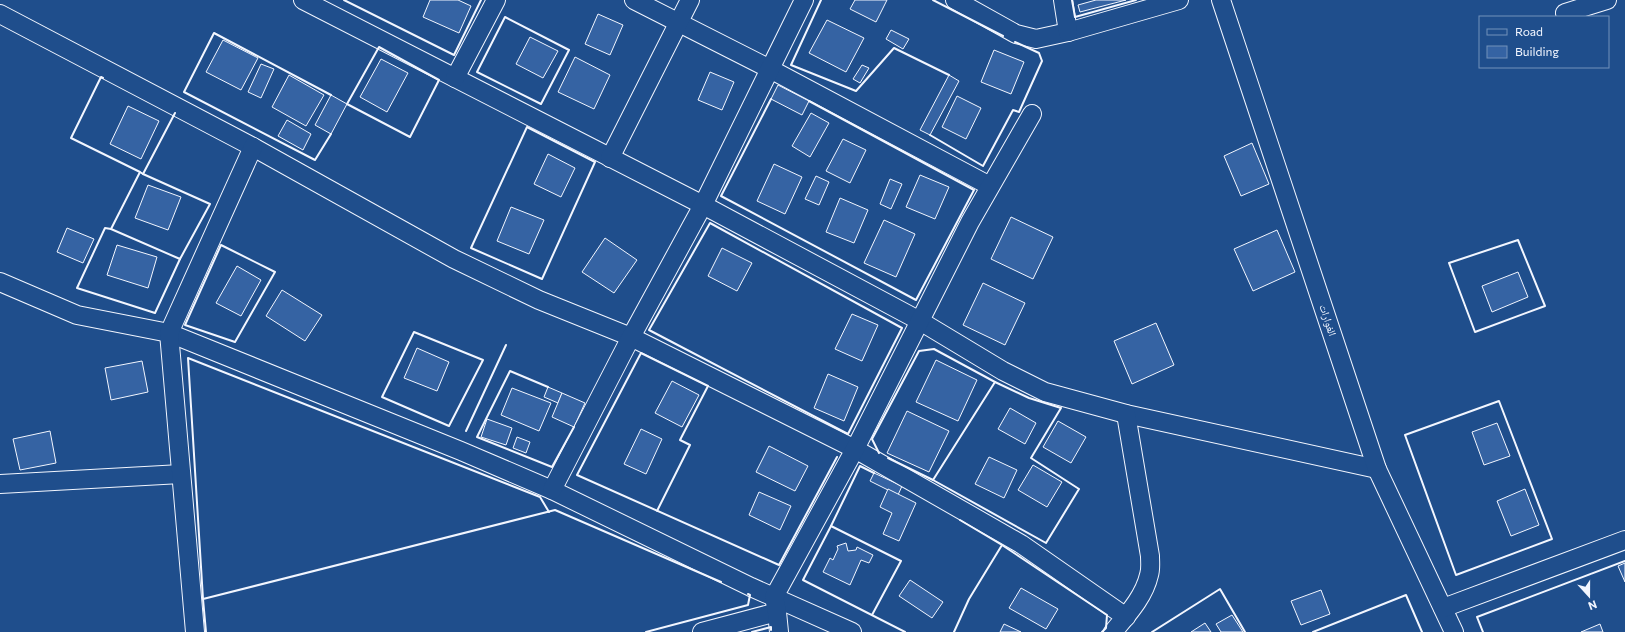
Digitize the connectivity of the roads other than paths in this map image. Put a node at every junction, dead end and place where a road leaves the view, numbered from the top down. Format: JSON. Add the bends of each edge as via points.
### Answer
{"nodes":[{"id":1,"x":303,"y":0,"type":"edge"},
{"id":2,"x":496,"y":0,"type":"edge"},
{"id":3,"x":634,"y":0,"type":"edge"},
{"id":4,"x":690,"y":0,"type":"edge"},
{"id":5,"x":804,"y":0,"type":"edge"},
{"id":6,"x":955,"y":0,"type":"edge"},
{"id":7,"x":1063,"y":0,"type":"edge"},
{"id":8,"x":1179,"y":0,"type":"edge"},
{"id":9,"x":1221,"y":0,"type":"edge"},
{"id":10,"x":1607,"y":0,"type":"edge"},
{"id":11,"x":1565,"y":13,"type":"dead end"},
{"id":12,"x":0,"y":14,"type":"edge"},
{"id":13,"x":679,"y":23,"type":"junction"},
{"id":14,"x":1068,"y":32,"type":"junction"},
{"id":15,"x":770,"y":69,"type":"junction"},
{"id":16,"x":455,"y":78,"type":"junction"},
{"id":17,"x":1032,"y":114,"type":"dead end"},
{"id":18,"x":252,"y":147,"type":"junction"},
{"id":19,"x":610,"y":158,"type":"junction"},
{"id":20,"x":990,"y":186,"type":"junction"},
{"id":21,"x":702,"y":205,"type":"junction"},
{"id":22,"x":0,"y":282,"type":"edge"},
{"id":23,"x":920,"y":321,"type":"junction"},
{"id":24,"x":168,"y":333,"type":"junction"},
{"id":25,"x":630,"y":337,"type":"junction"},
{"id":26,"x":1126,"y":414,"type":"junction"},
{"id":27,"x":855,"y":449,"type":"junction"},
{"id":28,"x":1377,"y":469,"type":"junction"},
{"id":29,"x":181,"y":474,"type":"junction"},
{"id":30,"x":0,"y":484,"type":"edge"},
{"id":31,"x":552,"y":490,"type":"junction"},
{"id":32,"x":1625,"y":540,"type":"edge"},
{"id":33,"x":776,"y":605,"type":"junction"},
{"id":34,"x":1444,"y":608,"type":"junction"},
{"id":35,"x":1126,"y":617,"type":"junction"},
{"id":36,"x":195,"y":632,"type":"edge"},
{"id":37,"x":702,"y":632,"type":"edge"},
{"id":38,"x":780,"y":632,"type":"edge"},
{"id":39,"x":852,"y":632,"type":"edge"},
{"id":40,"x":1113,"y":632,"type":"edge"},
{"id":41,"x":1454,"y":632,"type":"edge"}],
"edges":[{"from":1,"to":16,"type":"street"},
{"from":2,"to":16,"type":"street"},
{"from":3,"to":13,"type":"street"},
{"from":4,"to":13,"type":"street"},
{"from":5,"to":15,"type":"street"},
{"from":6,"to":14,"type":"street","via":[[1016,34],[1036,39]]},
{"from":7,"to":14,"type":"street"},
{"from":8,"to":14,"type":"street"},
{"from":9,"to":28,"type":"street","name":"الغوارات"},
{"from":10,"to":11,"type":"street"},
{"from":12,"to":18,"type":"street"},
{"from":13,"to":15,"type":"street"},
{"from":13,"to":19,"type":"street"},
{"from":15,"to":20,"type":"street"},
{"from":15,"to":21,"type":"street"},
{"from":16,"to":19,"type":"street"},
{"from":17,"to":20,"type":"street"},
{"from":18,"to":24,"type":"street"},
{"from":18,"to":25,"type":"street","via":[[454,259],[539,300]]},
{"from":19,"to":21,"type":"street"},
{"from":20,"to":23,"type":"street"},
{"from":21,"to":23,"type":"street"},
{"from":21,"to":25,"type":"street"},
{"from":22,"to":24,"type":"street","via":[[76,315]]},
{"from":23,"to":26,"type":"street","via":[[1003,371],[1045,392]]},
{"from":23,"to":27,"type":"street"},
{"from":24,"to":29,"type":"street"},
{"from":24,"to":31,"type":"street"},
{"from":25,"to":27,"type":"street"},
{"from":25,"to":31,"type":"street"},
{"from":26,"to":28,"type":"street"},
{"from":26,"to":35,"type":"street","via":[[1150,556],[1150,574],[1143,592]]},
{"from":27,"to":33,"type":"street"},
{"from":27,"to":35,"type":"street","via":[[1020,544]]},
{"from":28,"to":34,"type":"street","name":"الغوارات"},
{"from":29,"to":30,"type":"street"},
{"from":29,"to":36,"type":"street"},
{"from":31,"to":33,"type":"street"},
{"from":32,"to":34,"type":"street"},
{"from":33,"to":37,"type":"street"},
{"from":33,"to":38,"type":"street"},
{"from":33,"to":39,"type":"street"},
{"from":34,"to":41,"type":"street","name":"الغوارات"},
{"from":35,"to":40,"type":"street"}]}
